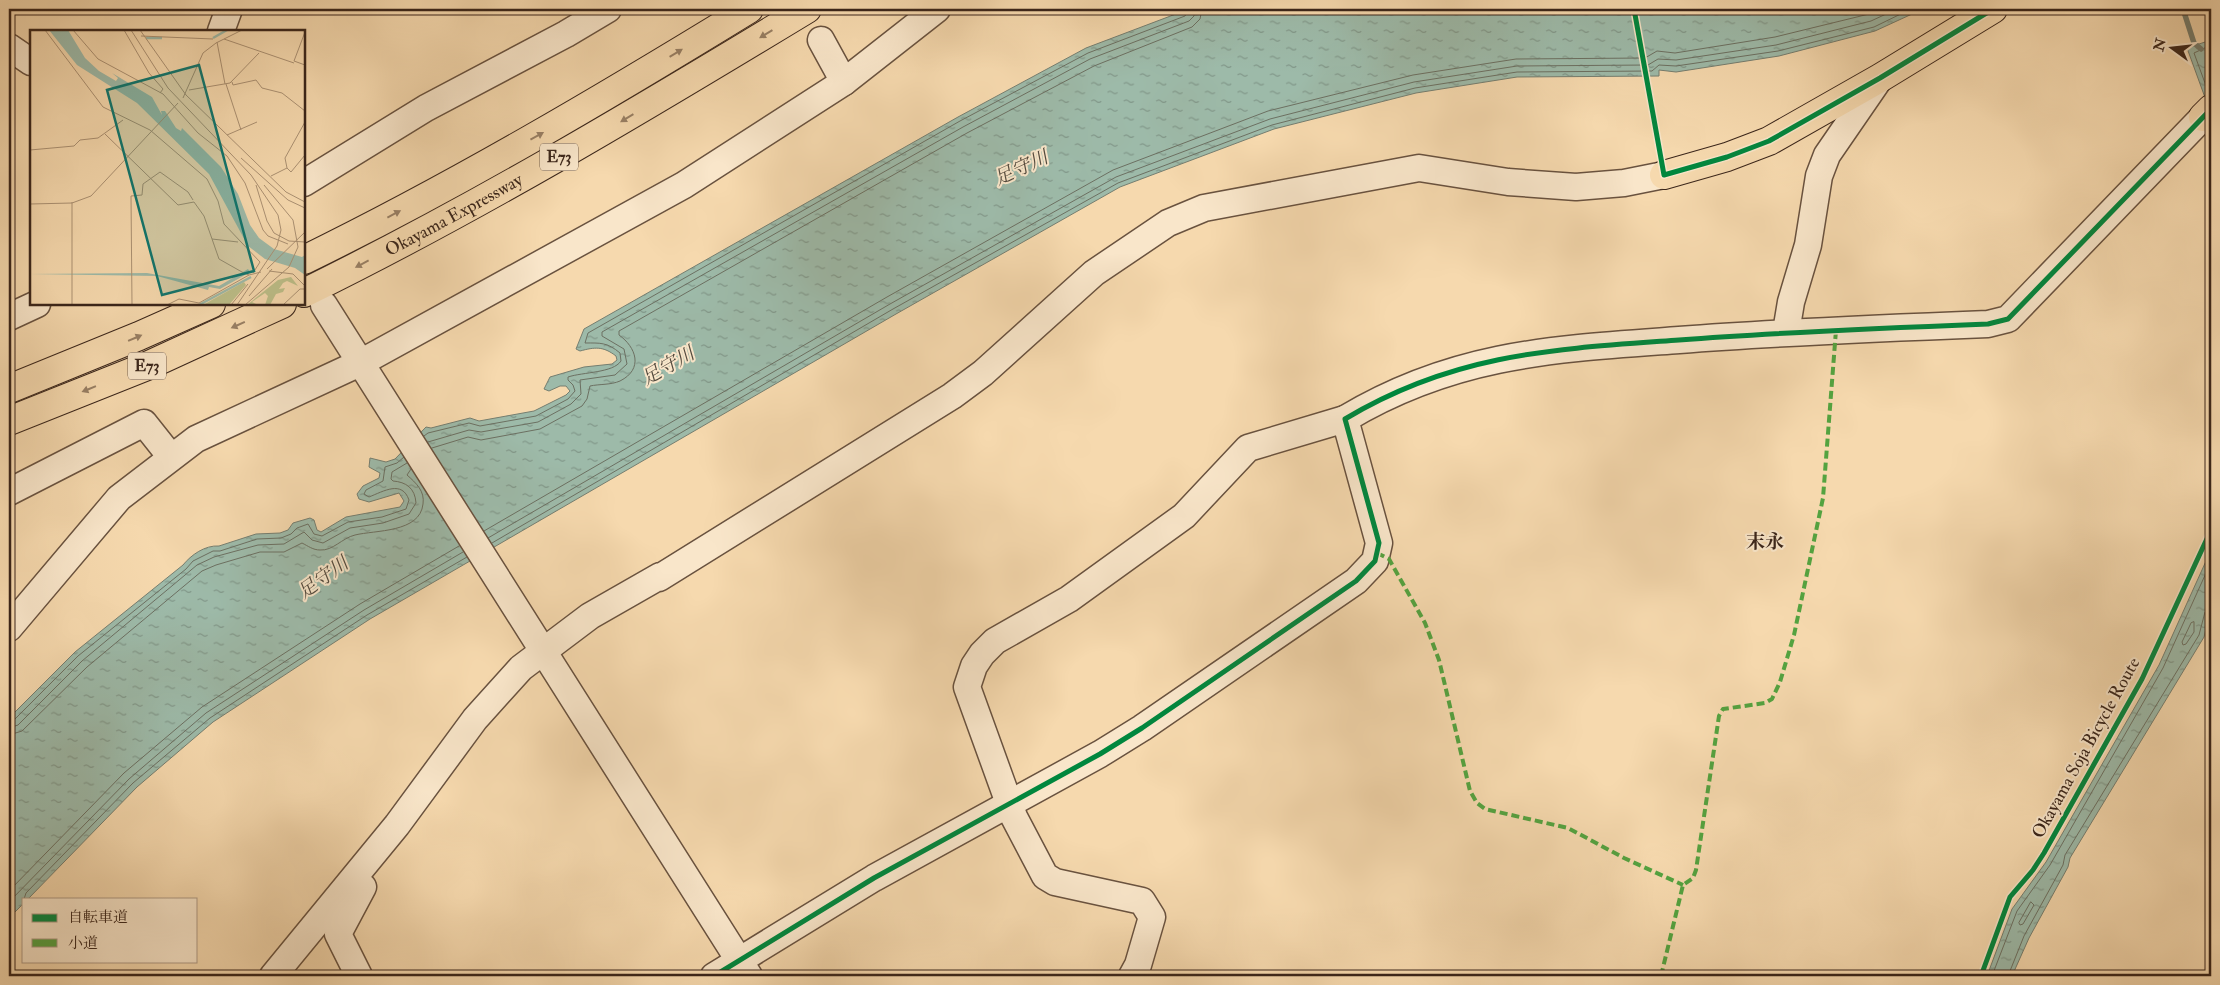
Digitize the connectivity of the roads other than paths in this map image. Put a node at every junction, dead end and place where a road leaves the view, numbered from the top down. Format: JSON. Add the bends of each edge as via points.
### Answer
{"nodes":[{"id":1,"x":229,"y":9,"type":"edge"},
{"id":2,"x":608,"y":9,"type":"edge"},
{"id":3,"x":749,"y":9,"type":"edge"},
{"id":4,"x":807,"y":9,"type":"edge"},
{"id":5,"x":937,"y":9,"type":"edge"},
{"id":6,"x":1993,"y":9,"type":"edge"},
{"id":7,"x":221,"y":30,"type":"edge"},
{"id":8,"x":821,"y":40,"type":"dead end"},
{"id":9,"x":9,"y":46,"type":"edge"},
{"id":10,"x":30,"y":61,"type":"edge"},
{"id":11,"x":1880,"y":78,"type":"junction"},
{"id":12,"x":844,"y":82,"type":"junction"},
{"id":13,"x":2207,"y":113,"type":"edge"},
{"id":14,"x":1664,"y":175,"type":"joint"},
{"id":15,"x":305,"y":182,"type":"edge"},
{"id":16,"x":305,"y":259,"type":"edge"},
{"id":17,"x":314,"y":299,"type":"edge"},
{"id":18,"x":35,"y":305,"type":"edge"},
{"id":19,"x":209,"y":305,"type":"edge"},
{"id":20,"x":280,"y":305,"type":"edge"},
{"id":21,"x":9,"y":317,"type":"edge"},
{"id":22,"x":1786,"y":332,"type":"junction"},
{"id":23,"x":366,"y":368,"type":"junction"},
{"id":24,"x":9,"y":389,"type":"edge"},
{"id":25,"x":1345,"y":419,"type":"junction"},
{"id":26,"x":9,"y":421,"type":"edge"},
{"id":27,"x":171,"y":457,"type":"junction"},
{"id":28,"x":9,"y":492,"type":"edge"},
{"id":29,"x":9,"y":628,"type":"edge"},
{"id":30,"x":542,"y":646,"type":"junction"},
{"id":31,"x":1009,"y":804,"type":"junction"},
{"id":32,"x":397,"y":825,"type":"junction"},
{"id":33,"x":744,"y":969,"type":"edge"},
{"id":34,"x":273,"y":976,"type":"edge"},
{"id":35,"x":359,"y":976,"type":"edge"},
{"id":36,"x":714,"y":976,"type":"edge"},
{"id":37,"x":1132,"y":976,"type":"edge"}],
"edges":[{"from":1,"to":7,"type":"street"},
{"from":2,"to":15,"type":"street","via":[[426,108]]},
{"from":16,"to":3,"type":"main road","name":"Okayama Expressway","number":"E73","one_way":true,"via":[[466,176],[588,107]]},
{"from":4,"to":17,"type":"main road","name":"Okayama Expressway","number":"E73","one_way":true,"via":[[605,131]]},
{"from":5,"to":12,"type":"street"},
{"from":6,"to":11,"type":"main road"},
{"from":8,"to":12,"type":"street"},
{"from":9,"to":10,"type":"street"},
{"from":11,"to":14,"type":"main road","via":[[1769,141]]},
{"from":11,"to":22,"type":"street","via":[[1827,155]]},
{"from":12,"to":23,"type":"street","via":[[684,185]]},
{"from":13,"to":22,"type":"street","via":[[2008,320],[1988,324]]},
{"from":14,"to":30,"type":"street","via":[[1624,183],[1557,186],[1419,168],[1204,208],[1187,214],[1146,236],[1094,273],[952,396],[659,578]]},
{"from":17,"to":23,"type":"street"},
{"from":18,"to":21,"type":"street"},
{"from":24,"to":19,"type":"main road","number":"E73","one_way":true},
{"from":20,"to":26,"type":"main road","number":"E73","one_way":true,"via":[[147,366]]},
{"from":22,"to":25,"type":"street","via":[[1576,348],[1484,362],[1410,385]]},
{"from":23,"to":27,"type":"street","via":[[196,438]]},
{"from":23,"to":30,"type":"street"},
{"from":25,"to":31,"type":"street","via":[[1379,544],[1375,561],[1356,581],[1142,728]]},
{"from":25,"to":31,"type":"street","via":[[1248,448],[1184,516],[1070,599],[995,641],[982,654],[967,687]]},
{"from":27,"to":28,"type":"street","via":[[144,423]]},
{"from":27,"to":29,"type":"street","via":[[113,503]]},
{"from":30,"to":32,"type":"street","via":[[475,718]]},
{"from":30,"to":33,"type":"street"},
{"from":31,"to":33,"type":"street","via":[[874,878]]},
{"from":31,"to":37,"type":"street","via":[[1045,876],[1056,882],[1142,901],[1152,917]]},
{"from":32,"to":34,"type":"street"},
{"from":32,"to":35,"type":"street","via":[[338,934]]},
{"from":33,"to":36,"type":"street"}]}
